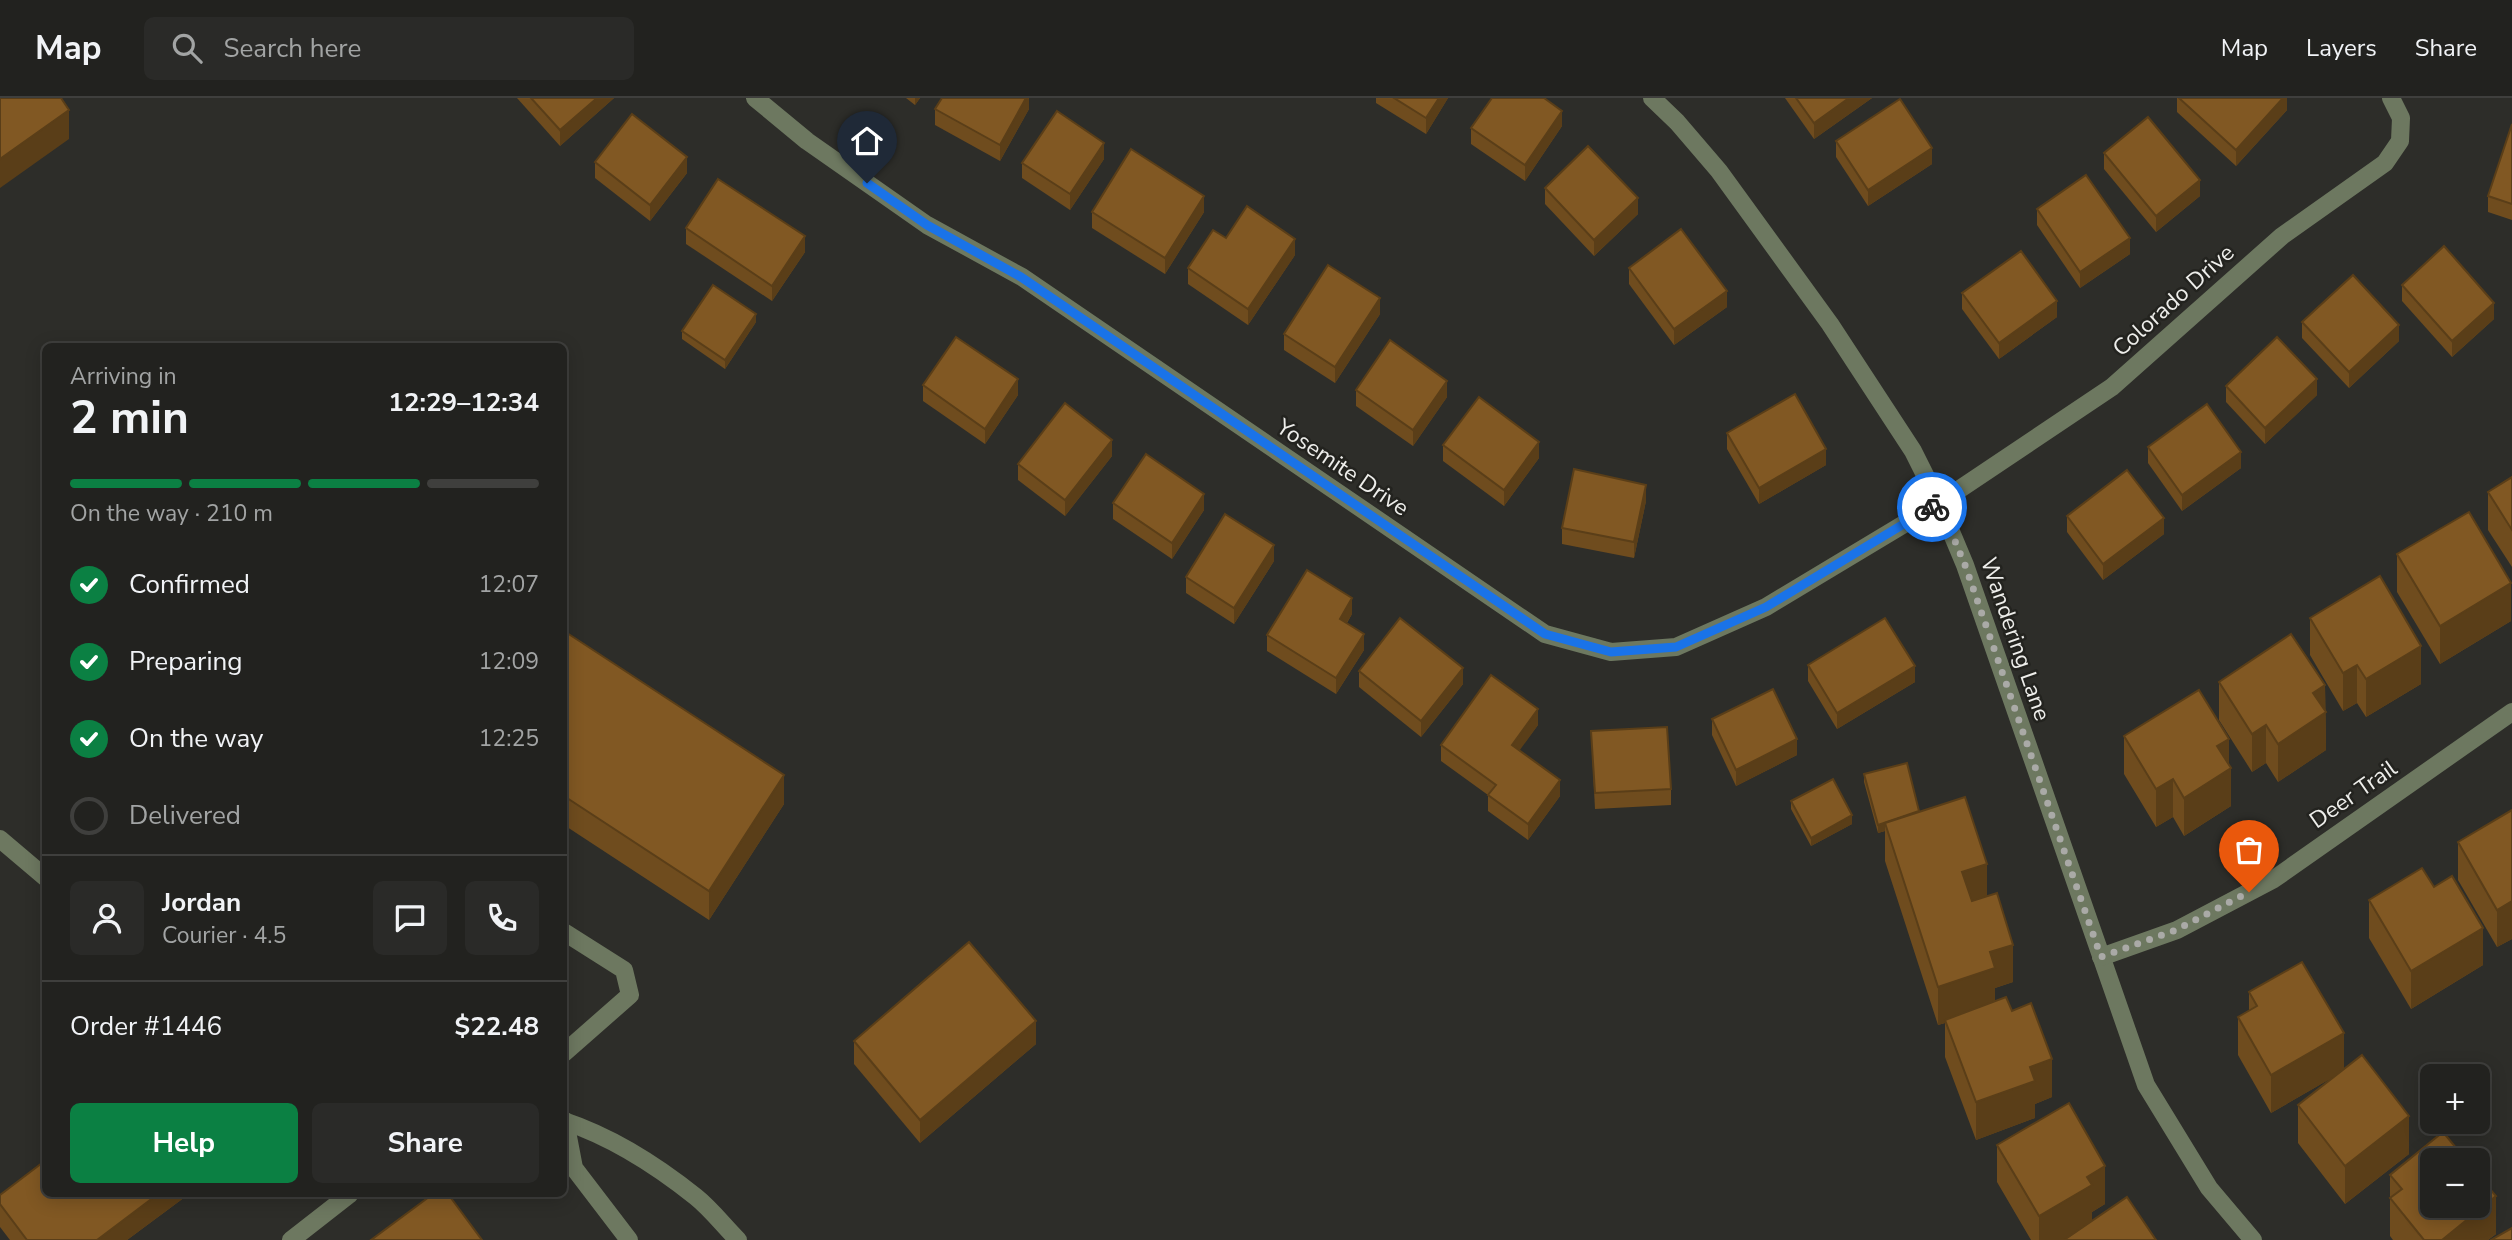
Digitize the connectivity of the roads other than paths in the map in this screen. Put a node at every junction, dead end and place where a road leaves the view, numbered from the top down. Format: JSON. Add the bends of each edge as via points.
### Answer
{"nodes":[{"id":1,"x":755,"y":98,"type":"edge"},
{"id":2,"x":1653,"y":98,"type":"edge"},
{"id":3,"x":2394,"y":103,"type":"edge"},
{"id":4,"x":1939,"y":503,"type":"junction"},
{"id":5,"x":2512,"y":712,"type":"edge"},
{"id":6,"x":0,"y":839,"type":"edge"},
{"id":7,"x":42,"y":875,"type":"edge"},
{"id":8,"x":567,"y":934,"type":"edge"},
{"id":9,"x":2101,"y":957,"type":"junction"},
{"id":10,"x":567,"y":1049,"type":"edge"},
{"id":11,"x":567,"y":1122,"type":"edge"},
{"id":12,"x":567,"y":1149,"type":"edge"},
{"id":13,"x":569,"y":1167,"type":"edge"},
{"id":14,"x":346,"y":1197,"type":"edge"},
{"id":15,"x":291,"y":1240,"type":"edge"},
{"id":16,"x":629,"y":1240,"type":"edge"},
{"id":17,"x":738,"y":1240,"type":"edge"},
{"id":18,"x":2253,"y":1240,"type":"edge"}],
"edges":[{"from":1,"to":4,"type":"street","name":"Yosemite Drive","via":[[807,141],[927,225],[1021,277],[1545,634],[1611,652],[1676,647],[1766,607]]},
{"from":2,"to":4,"type":"street","name":"Wandering Lane","via":[[1719,171],[1830,324],[1913,451]]},
{"from":3,"to":4,"type":"street","name":"Colorado Drive","via":[[2401,118],[2400,141],[2385,163],[2282,236],[2112,387]]},
{"from":4,"to":9,"type":"street","name":"Wandering Lane","via":[[1965,565]]},
{"from":5,"to":9,"type":"street","name":"Deer Trail","via":[[2274,879],[2176,930]]},
{"from":6,"to":7,"type":"street"},
{"from":8,"to":10,"type":"street","via":[[624,970],[630,995]]},
{"from":9,"to":18,"type":"street","name":"Wandering Lane","via":[[2146,1085],[2209,1188]]},
{"from":11,"to":17,"type":"street","via":[[644,1159],[698,1199]]},
{"from":12,"to":13,"type":"street"},
{"from":13,"to":16,"type":"street"},
{"from":14,"to":15,"type":"street"}]}
